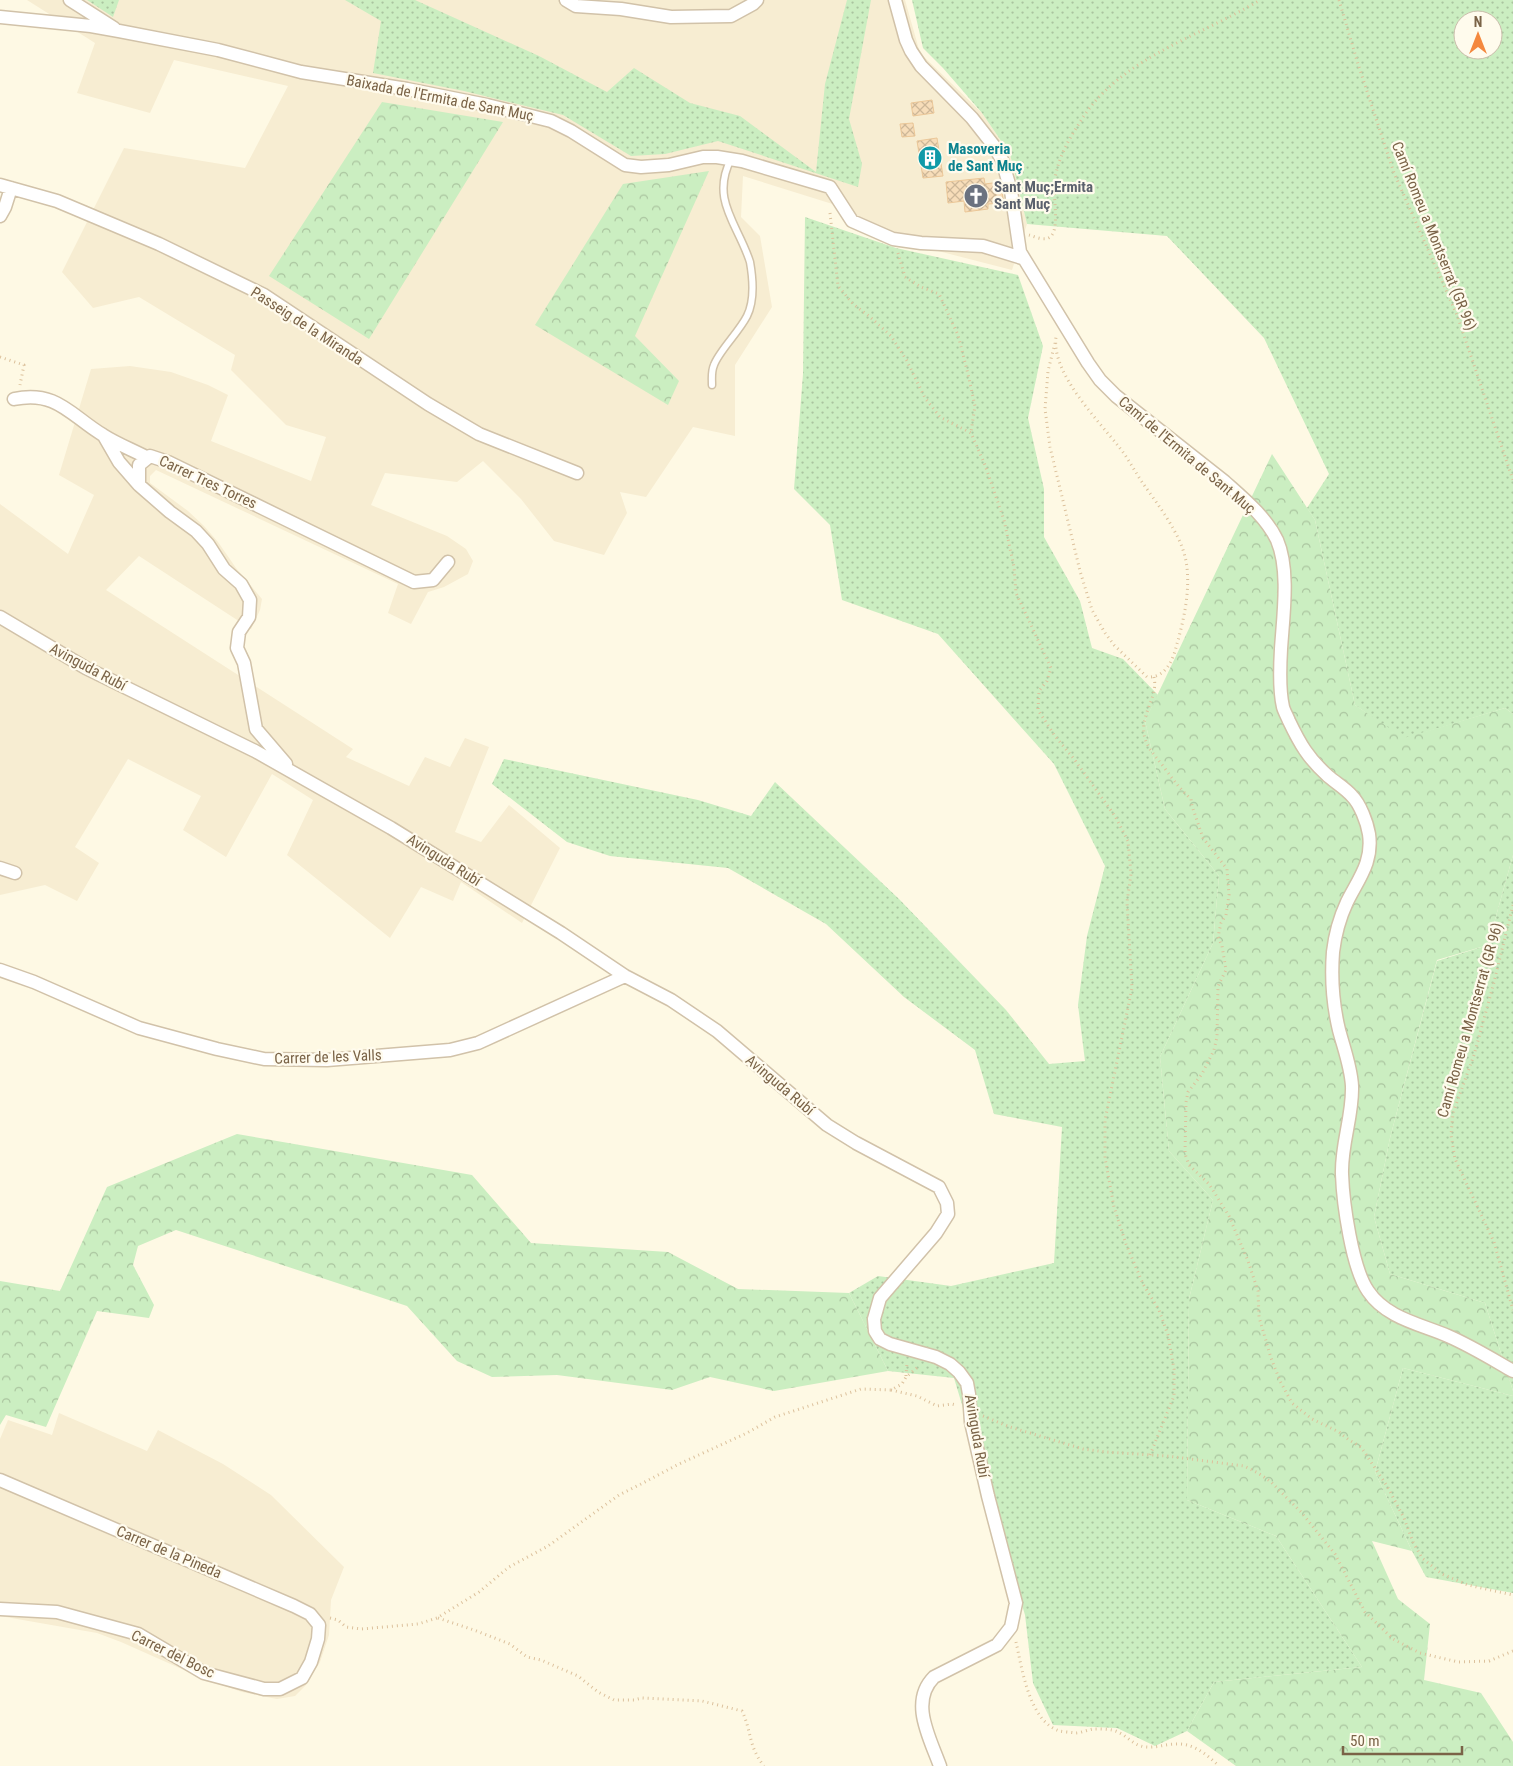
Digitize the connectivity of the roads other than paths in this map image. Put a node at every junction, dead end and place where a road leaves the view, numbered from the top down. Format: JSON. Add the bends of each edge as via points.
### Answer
{"nodes":[{"id":1,"x":70,"y":0,"type":"edge"},
{"id":2,"x":566,"y":0,"type":"edge"},
{"id":3,"x":757,"y":0,"type":"edge"},
{"id":4,"x":897,"y":4,"type":"edge"},
{"id":5,"x":0,"y":17,"type":"edge"},
{"id":6,"x":119,"y":31,"type":"junction"},
{"id":7,"x":731,"y":159,"type":"junction"},
{"id":8,"x":5,"y":187,"type":"edge"},
{"id":9,"x":0,"y":216,"type":"edge"},
{"id":10,"x":1022,"y":258,"type":"junction"},
{"id":11,"x":712,"y":385,"type":"dead end"},
{"id":12,"x":17,"y":398,"type":"road end"},
{"id":13,"x":104,"y":436,"type":"junction"},
{"id":14,"x":148,"y":458,"type":"junction"},
{"id":15,"x":577,"y":473,"type":"dead end"},
{"id":16,"x":139,"y":485,"type":"junction"},
{"id":17,"x":448,"y":562,"type":"dead end"},
{"id":18,"x":0,"y":617,"type":"edge"},
{"id":19,"x":294,"y":773,"type":"junction"},
{"id":20,"x":0,"y":868,"type":"edge"},
{"id":21,"x":15,"y":874,"type":"dead end"},
{"id":22,"x":0,"y":970,"type":"edge"},
{"id":23,"x":625,"y":976,"type":"junction"},
{"id":24,"x":1513,"y":1371,"type":"edge"},
{"id":25,"x":0,"y":1480,"type":"edge"},
{"id":26,"x":0,"y":1609,"type":"edge"},
{"id":27,"x":318,"y":1639,"type":"joint"},
{"id":28,"x":940,"y":1766,"type":"edge"}],
"edges":[{"from":1,"to":6,"type":"street"},
{"from":2,"to":3,"type":"street","via":[[576,6],[671,17],[731,16]]},
{"from":4,"to":10,"type":"street","name":"Camí de l'Ermita de Sant Muç","via":[[906,40],[921,66],[972,118],[1002,160],[1011,191]]},
{"from":5,"to":6,"type":"street","name":"Baixada de l'Ermita de Sant Muç"},
{"from":6,"to":7,"type":"street","name":"Baixada de l'Ermita de Sant Muç","via":[[218,50],[301,72],[407,89],[551,120],[625,165],[669,165],[703,157]]},
{"from":7,"to":10,"type":"street","name":"Baixada de l'Ermita de Sant Muç","via":[[830,187],[852,222],[898,240],[983,246]]},
{"from":7,"to":11,"type":"lane","via":[[723,180],[724,200],[750,262],[752,300],[747,316],[714,363]]},
{"from":8,"to":9,"type":"street","via":[[5,208]]},
{"from":8,"to":15,"type":"street","name":"Passeig de la Miranda","via":[[57,201],[159,244],[264,295],[471,429]]},
{"from":10,"to":24,"type":"street","name":"Camí de l'Ermita de Sant Muç","via":[[1100,380],[1136,413],[1236,492],[1260,515],[1278,542],[1284,577],[1283,707],[1304,750],[1354,797],[1369,831],[1366,868],[1338,926],[1333,969],[1335,1010],[1352,1088],[1342,1173],[1354,1256],[1368,1292],[1385,1308],[1410,1322],[1450,1336]]},
{"from":12,"to":13,"type":"street","via":[[30,396],[63,405]]},
{"from":13,"to":14,"type":"street"},
{"from":13,"to":16,"type":"street","via":[[119,462]]},
{"from":14,"to":16,"type":"street","name":"Carrer Tres Torres","via":[[139,465]]},
{"from":14,"to":17,"type":"street","name":"Carrer Tres Torres","via":[[168,462],[414,582],[433,580]]},
{"from":16,"to":19,"type":"street","via":[[196,531],[224,568],[241,584],[250,600],[249,617],[238,632],[237,648],[244,663],[256,728]]},
{"from":18,"to":19,"type":"street","name":"Avinguda Rubí","via":[[86,668]]},
{"from":19,"to":23,"type":"street","name":"Avinguda Rubí","via":[[391,828]]},
{"from":20,"to":21,"type":"street"},
{"from":22,"to":23,"type":"street","name":"Carrer de les Valls","via":[[139,1028],[264,1059],[327,1060],[450,1050],[478,1043]]},
{"from":23,"to":28,"type":"street","name":"Avinguda Rubí","via":[[671,1000],[717,1031],[827,1125],[939,1187],[947,1203],[948,1214],[936,1233],[880,1298],[874,1319],[875,1331],[880,1339],[890,1344],[943,1360],[967,1383],[971,1422],[1015,1596],[1015,1611],[1008,1633],[997,1645],[934,1676],[923,1691],[921,1706]]},
{"from":25,"to":27,"type":"street","name":"Carrer de la Pineda","via":[[310,1614],[319,1625]]},
{"from":26,"to":27,"type":"street","name":"Carrer del Bosc","via":[[57,1612],[138,1634],[204,1673],[264,1689],[280,1689],[302,1678]]}]}
